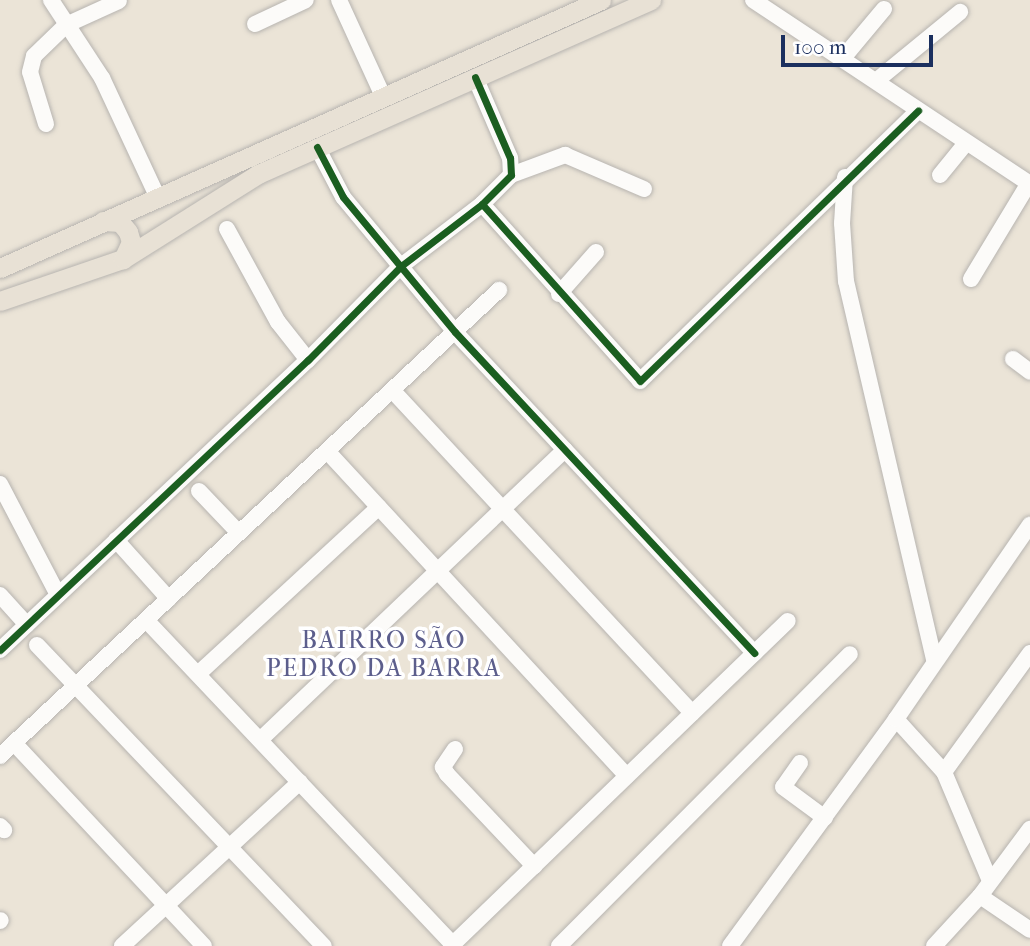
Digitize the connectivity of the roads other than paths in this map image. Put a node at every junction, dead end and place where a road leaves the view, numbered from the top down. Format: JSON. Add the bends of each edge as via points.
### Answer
{"nodes":[{"id":1,"x":51,"y":0,"type":"edge"},
{"id":2,"x":306,"y":0,"type":"edge"},
{"id":3,"x":339,"y":0,"type":"edge"},
{"id":4,"x":651,"y":0,"type":"edge"},
{"id":5,"x":753,"y":0,"type":"edge"},
{"id":6,"x":119,"y":1,"type":"edge"},
{"id":7,"x":594,"y":1,"type":"edge"},
{"id":8,"x":884,"y":9,"type":"dead end"},
{"id":9,"x":960,"y":12,"type":"dead end"},
{"id":10,"x":255,"y":24,"type":"dead end"},
{"id":11,"x":66,"y":25,"type":"junction"},
{"id":12,"x":843,"y":58,"type":"junction"},
{"id":13,"x":475,"y":77,"type":"junction"},
{"id":14,"x":876,"y":81,"type":"junction"},
{"id":15,"x":383,"y":96,"type":"junction"},
{"id":16,"x":918,"y":111,"type":"junction"},
{"id":17,"x":47,"y":124,"type":"dead end"},
{"id":18,"x":966,"y":143,"type":"junction"},
{"id":19,"x":317,"y":147,"type":"junction"},
{"id":20,"x":511,"y":175,"type":"junction"},
{"id":21,"x":940,"y":175,"type":"dead end"},
{"id":22,"x":845,"y":177,"type":"junction"},
{"id":23,"x":1029,"y":183,"type":"edge"},
{"id":24,"x":644,"y":189,"type":"dead end"},
{"id":25,"x":158,"y":198,"type":"junction"},
{"id":26,"x":482,"y":204,"type":"junction"},
{"id":27,"x":103,"y":221,"type":"junction"},
{"id":28,"x":227,"y":229,"type":"dead end"},
{"id":29,"x":596,"y":252,"type":"dead end"},
{"id":30,"x":123,"y":259,"type":"junction"},
{"id":31,"x":401,"y":266,"type":"junction"},
{"id":32,"x":0,"y":268,"type":"edge"},
{"id":33,"x":971,"y":279,"type":"dead end"},
{"id":34,"x":499,"y":290,"type":"dead end"},
{"id":35,"x":559,"y":294,"type":"junction"},
{"id":36,"x":0,"y":301,"type":"edge"},
{"id":37,"x":455,"y":331,"type":"junction"},
{"id":38,"x":1013,"y":359,"type":"dead end"},
{"id":39,"x":309,"y":360,"type":"junction"},
{"id":40,"x":1030,"y":372,"type":"edge"},
{"id":41,"x":392,"y":390,"type":"junction"},
{"id":42,"x":565,"y":450,"type":"junction"},
{"id":43,"x":327,"y":451,"type":"junction"},
{"id":44,"x":0,"y":484,"type":"edge"},
{"id":45,"x":199,"y":491,"type":"dead end"},
{"id":46,"x":379,"y":508,"type":"junction"},
{"id":47,"x":503,"y":509,"type":"junction"},
{"id":48,"x":1030,"y":524,"type":"edge"},
{"id":49,"x":239,"y":533,"type":"junction"},
{"id":50,"x":116,"y":540,"type":"junction"},
{"id":51,"x":1024,"y":546,"type":"edge"},
{"id":52,"x":438,"y":571,"type":"junction"},
{"id":53,"x":0,"y":595,"type":"edge"},
{"id":54,"x":58,"y":595,"type":"junction"},
{"id":55,"x":169,"y":598,"type":"junction"},
{"id":56,"x":146,"y":620,"type":"junction"},
{"id":57,"x":788,"y":621,"type":"dead end"},
{"id":58,"x":27,"y":625,"type":"junction"},
{"id":59,"x":37,"y":645,"type":"dead end"},
{"id":60,"x":0,"y":650,"type":"edge"},
{"id":61,"x":754,"y":653,"type":"junction"},
{"id":62,"x":1030,"y":653,"type":"edge"},
{"id":63,"x":850,"y":654,"type":"dead end"},
{"id":64,"x":934,"y":660,"type":"junction"},
{"id":65,"x":198,"y":674,"type":"junction"},
{"id":66,"x":76,"y":685,"type":"junction"},
{"id":67,"x":692,"y":713,"type":"junction"},
{"id":68,"x":896,"y":719,"type":"junction"},
{"id":69,"x":260,"y":740,"type":"junction"},
{"id":70,"x":14,"y":743,"type":"junction"},
{"id":71,"x":456,"y":749,"type":"dead end"},
{"id":72,"x":0,"y":756,"type":"edge"},
{"id":73,"x":800,"y":763,"type":"dead end"},
{"id":74,"x":944,"y":772,"type":"junction"},
{"id":75,"x":627,"y":776,"type":"junction"},
{"id":76,"x":299,"y":782,"type":"junction"},
{"id":77,"x":825,"y":818,"type":"junction"},
{"id":78,"x":1030,"y":829,"type":"edge"},
{"id":79,"x":230,"y":847,"type":"junction"},
{"id":80,"x":534,"y":866,"type":"junction"},
{"id":81,"x":990,"y":881,"type":"junction"},
{"id":82,"x":981,"y":896,"type":"junction"},
{"id":83,"x":166,"y":906,"type":"junction"},
{"id":84,"x":1030,"y":930,"type":"edge"},
{"id":85,"x":452,"y":945,"type":"edge"},
{"id":86,"x":122,"y":946,"type":"edge"},
{"id":87,"x":204,"y":946,"type":"edge"},
{"id":88,"x":324,"y":946,"type":"edge"},
{"id":89,"x":559,"y":946,"type":"edge"},
{"id":90,"x":730,"y":946,"type":"edge"},
{"id":91,"x":934,"y":946,"type":"edge"}],
"edges":[{"from":1,"to":11,"type":"street"},
{"from":2,"to":10,"type":"street"},
{"from":3,"to":15,"type":"street"},
{"from":4,"to":13,"type":"main road"},
{"from":5,"to":12,"type":"street"},
{"from":6,"to":11,"type":"street"},
{"from":7,"to":15,"type":"main road"},
{"from":8,"to":12,"type":"street"},
{"from":9,"to":14,"type":"street"},
{"from":11,"to":17,"type":"street","via":[[41,46],[30,67]]},
{"from":11,"to":25,"type":"street","via":[[102,78]]},
{"from":12,"to":14,"type":"street"},
{"from":13,"to":19,"type":"main road"},
{"from":13,"to":20,"type":"street","via":[[510,158]]},
{"from":14,"to":16,"type":"street"},
{"from":15,"to":25,"type":"main road"},
{"from":16,"to":18,"type":"street"},
{"from":16,"to":22,"type":"street"},
{"from":18,"to":21,"type":"street"},
{"from":18,"to":23,"type":"street"},
{"from":19,"to":30,"type":"main road","via":[[222,194]]},
{"from":19,"to":31,"type":"street","via":[[344,197]]},
{"from":20,"to":24,"type":"street","via":[[565,155]]},
{"from":20,"to":26,"type":"street"},
{"from":22,"to":35,"type":"street","via":[[643,380],[636,380]]},
{"from":22,"to":64,"type":"street","via":[[846,281]]},
{"from":23,"to":33,"type":"street"},
{"from":25,"to":27,"type":"main road"},
{"from":26,"to":31,"type":"street"},
{"from":26,"to":35,"type":"street"},
{"from":27,"to":30,"type":"main road","via":[[120,222],[128,232],[131,242]]},
{"from":27,"to":32,"type":"main road"},
{"from":28,"to":39,"type":"street","via":[[278,322]]},
{"from":29,"to":35,"type":"street"},
{"from":30,"to":36,"type":"main road"},
{"from":31,"to":37,"type":"street"},
{"from":31,"to":39,"type":"street"},
{"from":34,"to":37,"type":"street"},
{"from":37,"to":41,"type":"street"},
{"from":37,"to":42,"type":"street"},
{"from":38,"to":40,"type":"street"},
{"from":39,"to":50,"type":"street"},
{"from":41,"to":43,"type":"street"},
{"from":41,"to":47,"type":"street"},
{"from":42,"to":47,"type":"street"},
{"from":42,"to":61,"type":"street"},
{"from":43,"to":46,"type":"street"},
{"from":43,"to":49,"type":"street"},
{"from":44,"to":54,"type":"street"},
{"from":45,"to":49,"type":"street"},
{"from":46,"to":52,"type":"street"},
{"from":46,"to":65,"type":"street"},
{"from":47,"to":52,"type":"street"},
{"from":47,"to":67,"type":"street"},
{"from":48,"to":51,"type":"street"},
{"from":49,"to":55,"type":"street"},
{"from":50,"to":54,"type":"street"},
{"from":50,"to":55,"type":"street"},
{"from":51,"to":64,"type":"street"},
{"from":52,"to":69,"type":"street"},
{"from":52,"to":75,"type":"street"},
{"from":53,"to":58,"type":"street"},
{"from":54,"to":58,"type":"street"},
{"from":55,"to":56,"type":"street"},
{"from":56,"to":65,"type":"street"},
{"from":56,"to":66,"type":"street"},
{"from":57,"to":61,"type":"street"},
{"from":58,"to":60,"type":"street"},
{"from":59,"to":66,"type":"street"},
{"from":61,"to":67,"type":"street"},
{"from":62,"to":74,"type":"street"},
{"from":63,"to":89,"type":"street"},
{"from":64,"to":68,"type":"street"},
{"from":65,"to":69,"type":"street"},
{"from":66,"to":70,"type":"street"},
{"from":66,"to":79,"type":"street"},
{"from":67,"to":75,"type":"street"},
{"from":68,"to":74,"type":"street"},
{"from":68,"to":77,"type":"street"},
{"from":69,"to":76,"type":"street"},
{"from":70,"to":72,"type":"street"},
{"from":70,"to":83,"type":"street"},
{"from":71,"to":80,"type":"street","via":[[443,767],[447,774]]},
{"from":73,"to":77,"type":"street","via":[[783,787]]},
{"from":74,"to":81,"type":"street"},
{"from":75,"to":80,"type":"street"},
{"from":76,"to":79,"type":"street"},
{"from":76,"to":85,"type":"street"},
{"from":77,"to":90,"type":"street"},
{"from":78,"to":81,"type":"street"},
{"from":79,"to":83,"type":"street"},
{"from":79,"to":88,"type":"street"},
{"from":80,"to":85,"type":"street"},
{"from":81,"to":82,"type":"street"},
{"from":82,"to":84,"type":"street"},
{"from":82,"to":91,"type":"street"},
{"from":83,"to":86,"type":"street"},
{"from":83,"to":87,"type":"street"}]}
